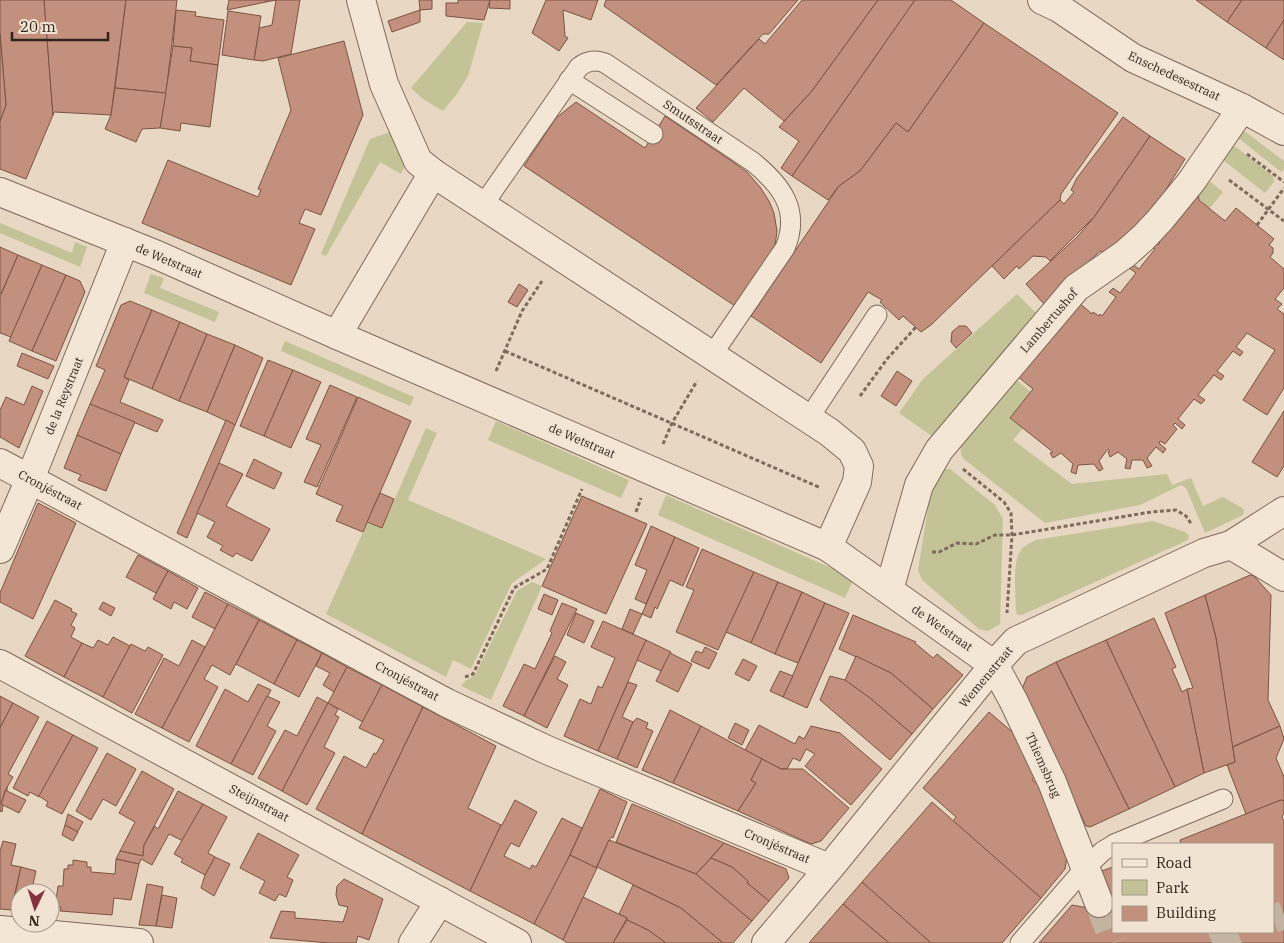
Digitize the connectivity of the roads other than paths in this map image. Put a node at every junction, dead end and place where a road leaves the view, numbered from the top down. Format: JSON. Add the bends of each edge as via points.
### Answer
{"nodes":[{"id":1,"x":361,"y":0,"type":"edge"},
{"id":2,"x":1055,"y":3,"type":"edge"},
{"id":3,"x":569,"y":80,"type":"junction"},
{"id":4,"x":1242,"y":108,"type":"junction"},
{"id":5,"x":1284,"y":131,"type":"edge"},
{"id":6,"x":654,"y":134,"type":"dead end"},
{"id":7,"x":433,"y":173,"type":"junction"},
{"id":8,"x":0,"y":192,"type":"edge"},
{"id":9,"x":483,"y":205,"type":"junction"},
{"id":10,"x":125,"y":242,"type":"junction"},
{"id":11,"x":877,"y":315,"type":"dead end"},
{"id":12,"x":337,"y":335,"type":"junction"},
{"id":13,"x":712,"y":355,"type":"junction"},
{"id":14,"x":809,"y":418,"type":"junction"},
{"id":15,"x":0,"y":463,"type":"edge"},
{"id":16,"x":30,"y":479,"type":"junction"},
{"id":17,"x":1284,"y":511,"type":"edge"},
{"id":18,"x":1231,"y":545,"type":"junction"},
{"id":19,"x":828,"y":547,"type":"junction"},
{"id":20,"x":0,"y":549,"type":"edge"},
{"id":21,"x":1284,"y":573,"type":"edge"},
{"id":22,"x":889,"y":590,"type":"junction"},
{"id":23,"x":0,"y":664,"type":"edge"},
{"id":24,"x":994,"y":665,"type":"junction"},
{"id":25,"x":1223,"y":798,"type":"dead end"},
{"id":26,"x":1118,"y":843,"type":"edge"},
{"id":27,"x":1112,"y":846,"type":"edge"},
{"id":28,"x":829,"y":868,"type":"junction"},
{"id":29,"x":1085,"y":868,"type":"junction"},
{"id":30,"x":440,"y":900,"type":"junction"},
{"id":31,"x":1099,"y":903,"type":"tunnel mouth"},
{"id":32,"x":0,"y":930,"type":"edge"},
{"id":33,"x":138,"y":943,"type":"edge"},
{"id":34,"x":413,"y":943,"type":"edge"},
{"id":35,"x":517,"y":943,"type":"edge"},
{"id":36,"x":766,"y":943,"type":"edge"},
{"id":37,"x":1020,"y":943,"type":"edge"}],
"edges":[{"from":1,"to":7,"type":"street","via":[[384,84],[418,161]]},
{"from":2,"to":4,"type":"street","name":"Enschedesestraat","via":[[1133,58]]},
{"from":3,"to":6,"type":"lane"},
{"from":3,"to":9,"type":"lane","name":"Smutsstraat"},
{"from":3,"to":13,"type":"lane","name":"Smutsstraat","via":[[585,62],[596,60],[605,63],[753,162],[781,191],[792,223],[790,237]]},
{"from":4,"to":5,"type":"street","name":"Enschedesestraat"},
{"from":4,"to":22,"type":"street","name":"Lambertushof","via":[[1191,182],[1160,220],[1125,254],[1076,288],[939,450],[919,485]]},
{"from":7,"to":9,"type":"street"},
{"from":7,"to":12,"type":"street"},
{"from":8,"to":10,"type":"street","name":"de Wetstraat"},
{"from":9,"to":13,"type":"street"},
{"from":10,"to":12,"type":"street","name":"de Wetstraat"},
{"from":10,"to":16,"type":"street","name":"de la Reystraat"},
{"from":11,"to":14,"type":"lane"},
{"from":12,"to":19,"type":"street","name":"de Wetstraat"},
{"from":13,"to":14,"type":"street"},
{"from":14,"to":19,"type":"street","via":[[852,451],[859,466],[853,491]]},
{"from":15,"to":16,"type":"street","name":"Cronjéstraat"},
{"from":16,"to":20,"type":"street","name":"de la Reystraat"},
{"from":16,"to":28,"type":"street","name":"Cronjéstraat","via":[[447,703],[547,750]]},
{"from":17,"to":18,"type":"street","name":"Wemenstraat"},
{"from":18,"to":21,"type":"street"},
{"from":18,"to":24,"type":"street","name":"Wemenstraat","via":[[1204,553],[1016,641]]},
{"from":19,"to":22,"type":"street","name":"de Wetstraat"},
{"from":22,"to":24,"type":"street","name":"de Wetstraat"},
{"from":23,"to":30,"type":"street","name":"Steijnstraat"},
{"from":24,"to":28,"type":"street","name":"Wemenstraat"},
{"from":24,"to":29,"type":"street","name":"Thiemsbrug","via":[[1052,782]]},
{"from":25,"to":26,"type":"lane"},
{"from":27,"to":29,"type":"lane"},
{"from":28,"to":36,"type":"street","name":"Wemenstraat"},
{"from":29,"to":31,"type":"street","name":"Thiemsbrug"},
{"from":29,"to":37,"type":"lane"},
{"from":30,"to":34,"type":"street"},
{"from":30,"to":35,"type":"street","name":"Steijnstraat"},
{"from":32,"to":33,"type":"street"}]}
